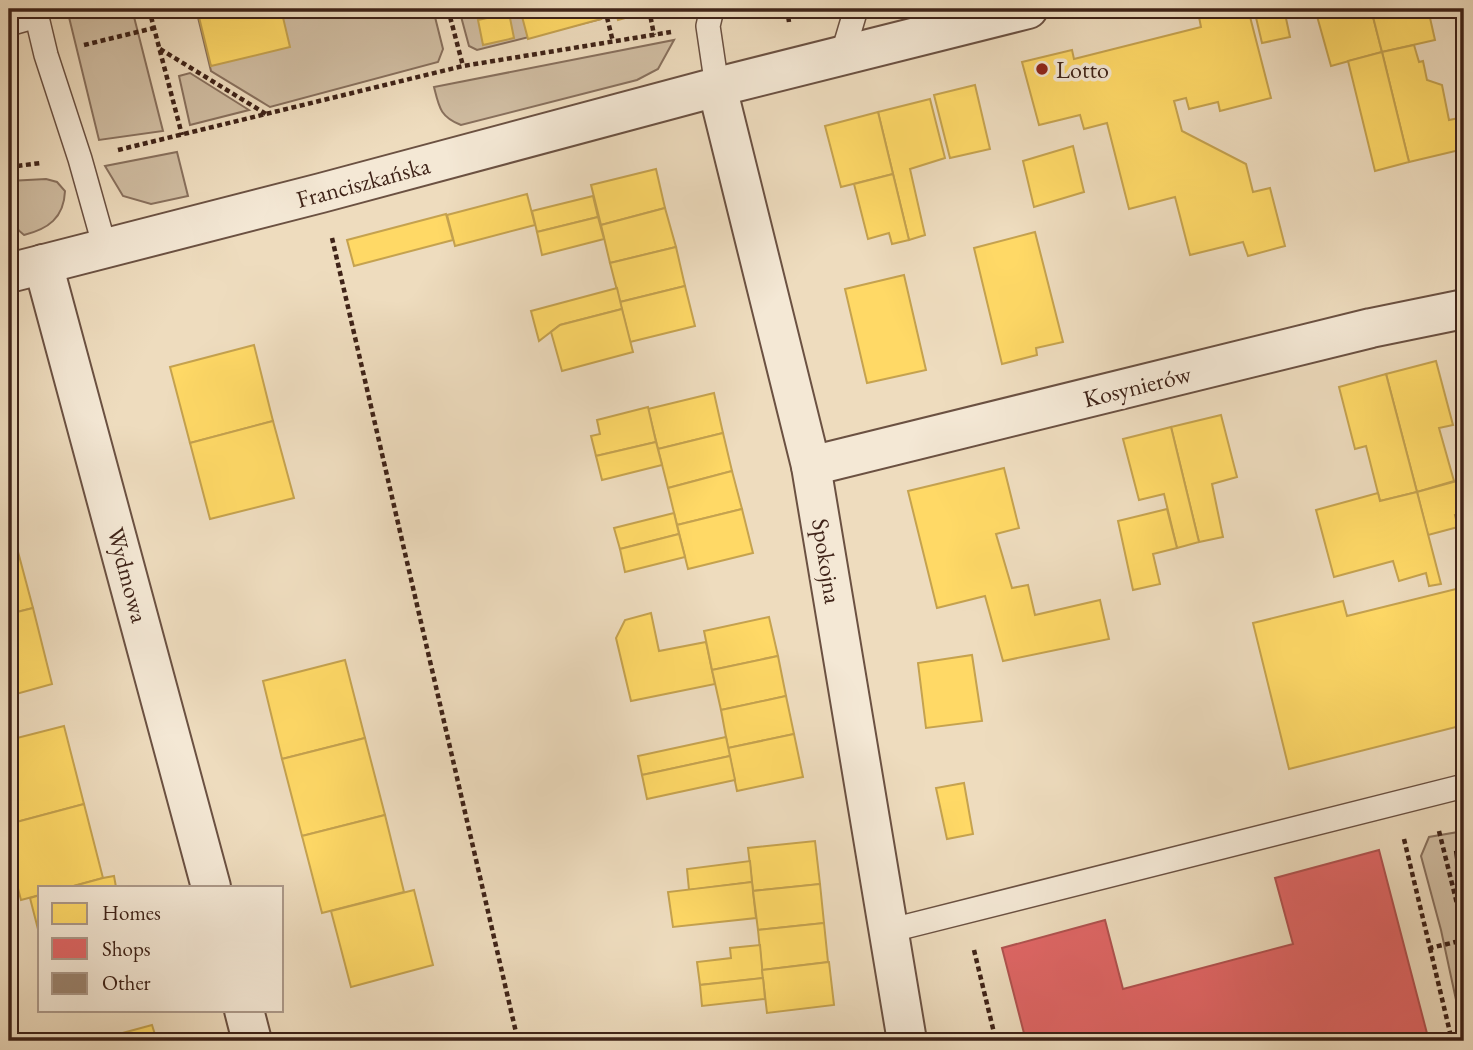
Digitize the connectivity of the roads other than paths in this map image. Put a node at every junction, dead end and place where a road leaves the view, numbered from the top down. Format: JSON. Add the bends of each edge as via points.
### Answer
{"nodes":[{"id":1,"x":856,"y":9,"type":"edge"},
{"id":2,"x":1028,"y":9,"type":"edge"},
{"id":3,"x":36,"y":12,"type":"edge"},
{"id":4,"x":710,"y":17,"type":"edge"},
{"id":5,"x":9,"y":24,"type":"edge"},
{"id":6,"x":842,"y":56,"type":"junction"},
{"id":7,"x":717,"y":87,"type":"junction"},
{"id":8,"x":105,"y":248,"type":"junction"},
{"id":9,"x":26,"y":269,"type":"edge"},
{"id":10,"x":1464,"y":309,"type":"edge"},
{"id":11,"x":811,"y":466,"type":"junction"},
{"id":12,"x":1464,"y":786,"type":"edge"},
{"id":13,"x":211,"y":886,"type":"edge"},
{"id":14,"x":888,"y":931,"type":"junction"},
{"id":15,"x":245,"y":1012,"type":"edge"},
{"id":16,"x":252,"y":1041,"type":"edge"},
{"id":17,"x":907,"y":1041,"type":"edge"}],
"edges":[{"from":1,"to":6,"type":"lane"},
{"from":2,"to":6,"type":"street","name":"Franciszkańska"},
{"from":3,"to":5,"type":"lane"},
{"from":3,"to":8,"type":"lane"},
{"from":4,"to":7,"type":"lane"},
{"from":6,"to":7,"type":"street","name":"Franciszkańska"},
{"from":7,"to":8,"type":"street","name":"Franciszkańska"},
{"from":7,"to":11,"type":"street","name":"Spokojna"},
{"from":8,"to":9,"type":"street","name":"Franciszkańska"},
{"from":9,"to":13,"type":"street","name":"Wydmowa"},
{"from":10,"to":11,"type":"street","name":"Kosynierów"},
{"from":11,"to":14,"type":"street","name":"Spokojna"},
{"from":12,"to":14,"type":"lane"},
{"from":14,"to":17,"type":"street","name":"Spokojna"},
{"from":15,"to":16,"type":"street"}]}
